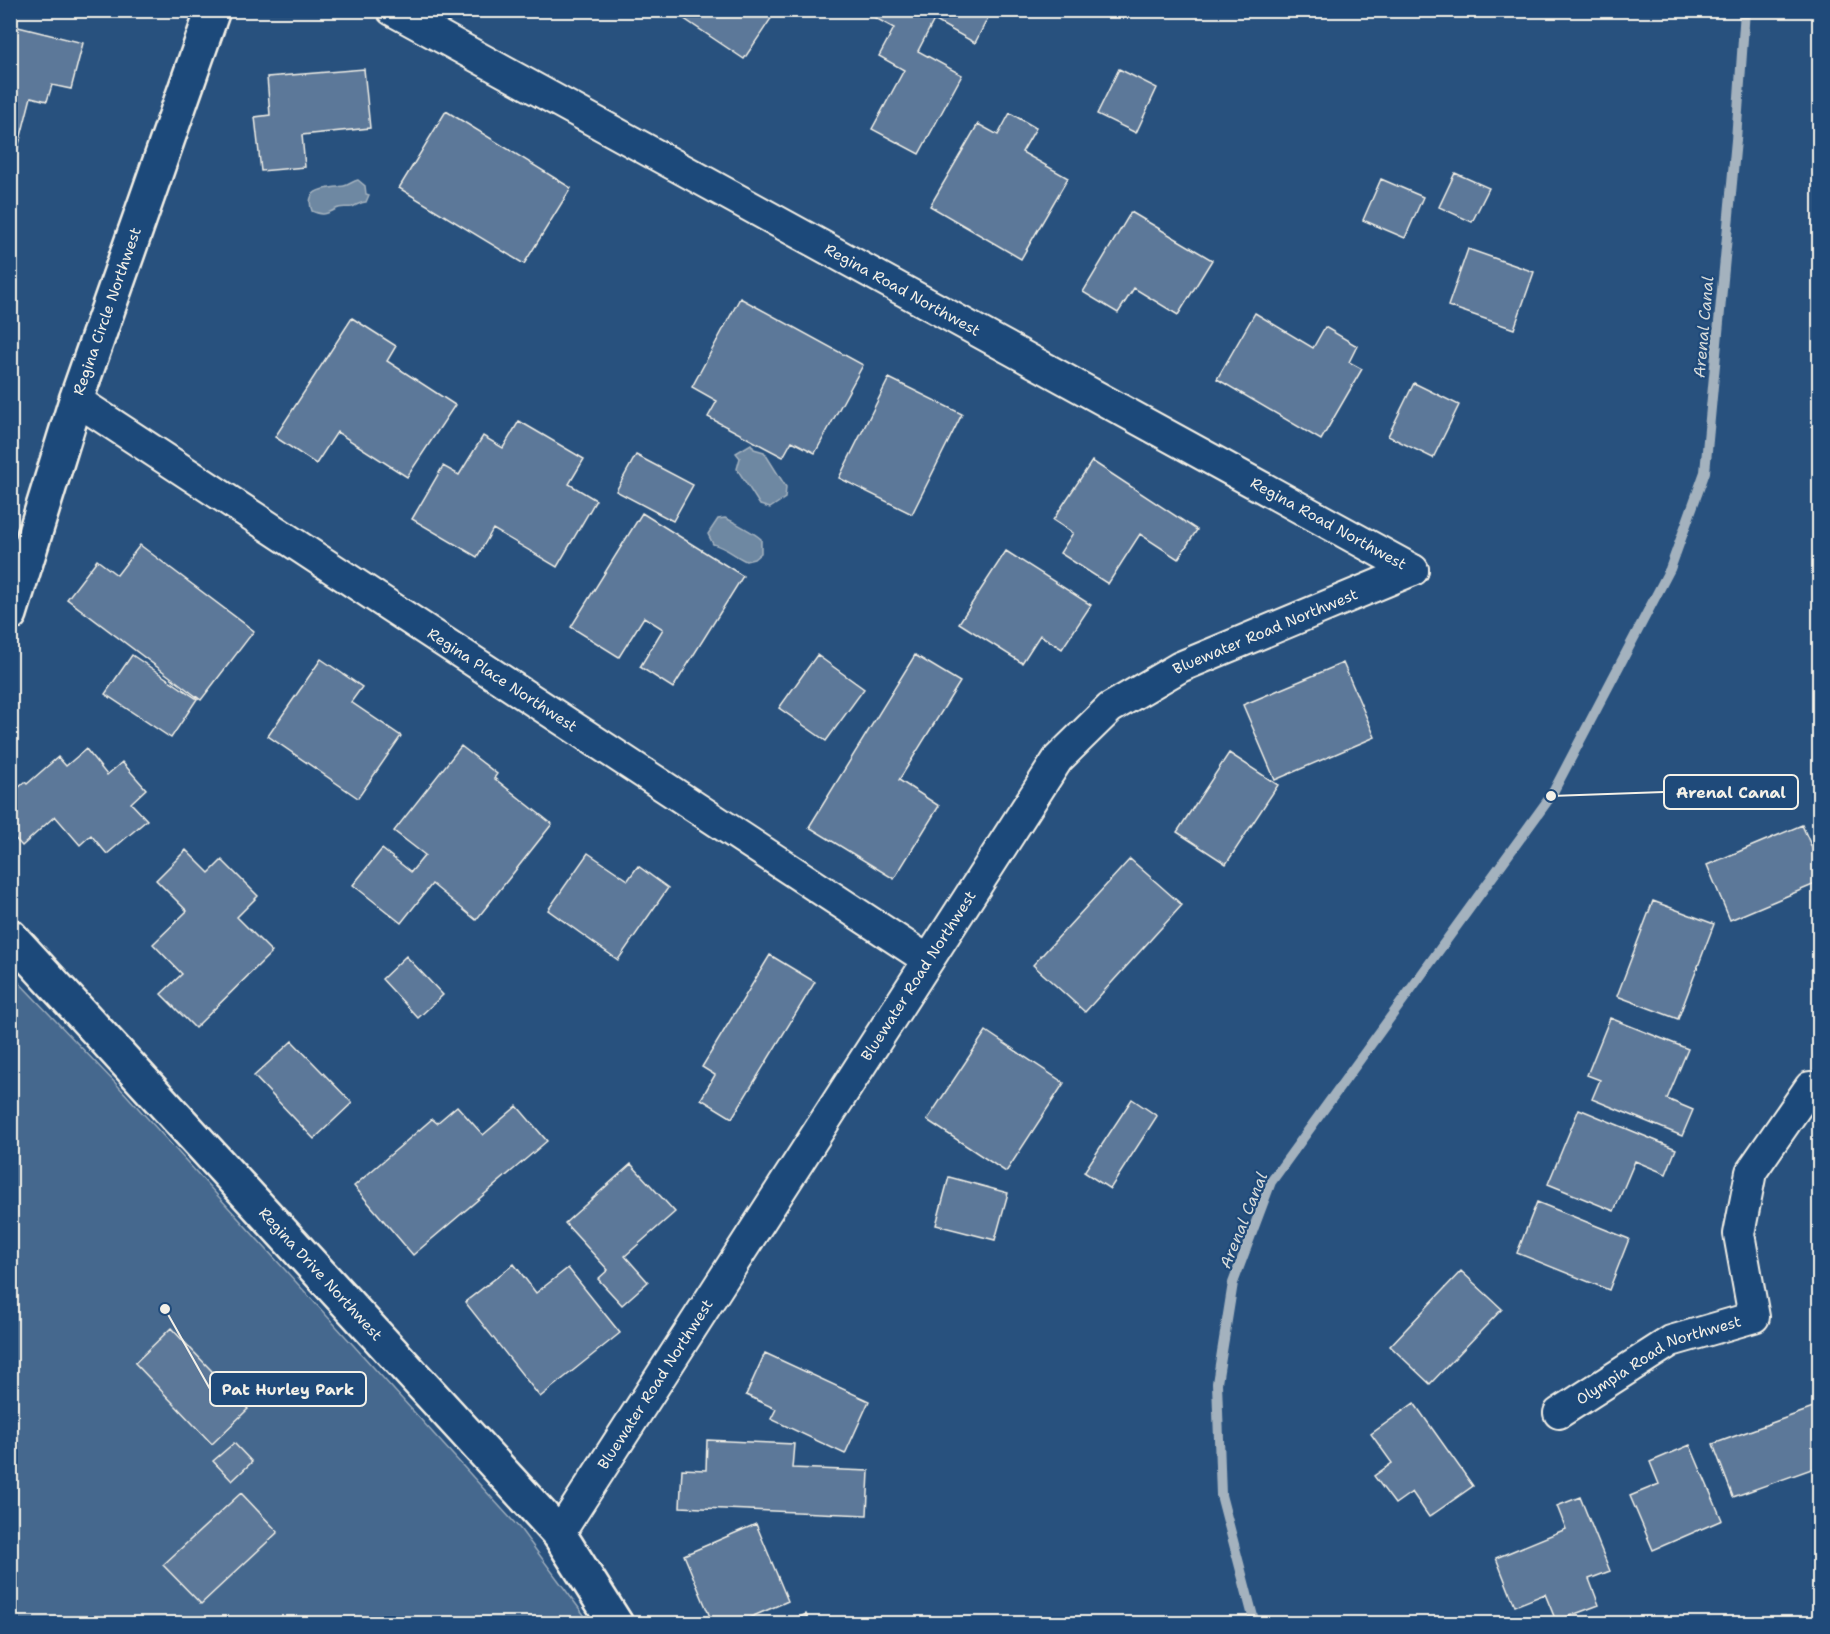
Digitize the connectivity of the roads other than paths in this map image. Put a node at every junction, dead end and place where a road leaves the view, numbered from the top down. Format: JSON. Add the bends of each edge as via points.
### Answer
{"nodes":[{"id":1,"x":213,"y":10,"type":"edge"},
{"id":2,"x":392,"y":10,"type":"edge"},
{"id":3,"x":76,"y":400,"type":"junction"},
{"id":4,"x":1413,"y":570,"type":"joint"},
{"id":5,"x":10,"y":614,"type":"edge"},
{"id":6,"x":10,"y":936,"type":"edge"},
{"id":7,"x":928,"y":960,"type":"junction"},
{"id":8,"x":1820,"y":1087,"type":"edge"},
{"id":9,"x":1559,"y":1413,"type":"dead end"},
{"id":10,"x":559,"y":1534,"type":"junction"},
{"id":11,"x":616,"y":1623,"type":"edge"}],
"edges":[{"from":1,"to":3,"type":"street","name":"Regina Circle Northwest"},
{"from":2,"to":4,"type":"street","name":"Regina Road Northwest"},
{"from":3,"to":5,"type":"street","name":"Regina Circle Northwest"},
{"from":3,"to":7,"type":"street","name":"Regina Place Northwest"},
{"from":4,"to":7,"type":"street","name":"Bluewater Road Northwest","via":[[1180,668],[1110,708],[1058,759]]},
{"from":6,"to":10,"type":"street","name":"Regina Drive Northwest"},
{"from":7,"to":10,"type":"street","name":"Bluewater Road Northwest"},
{"from":8,"to":9,"type":"street","name":"Olympia Road Northwest","via":[[1810,1087],[1751,1172],[1739,1234],[1754,1317],[1671,1341]]},
{"from":10,"to":11,"type":"street","name":"Regina Drive Northwest"}]}
